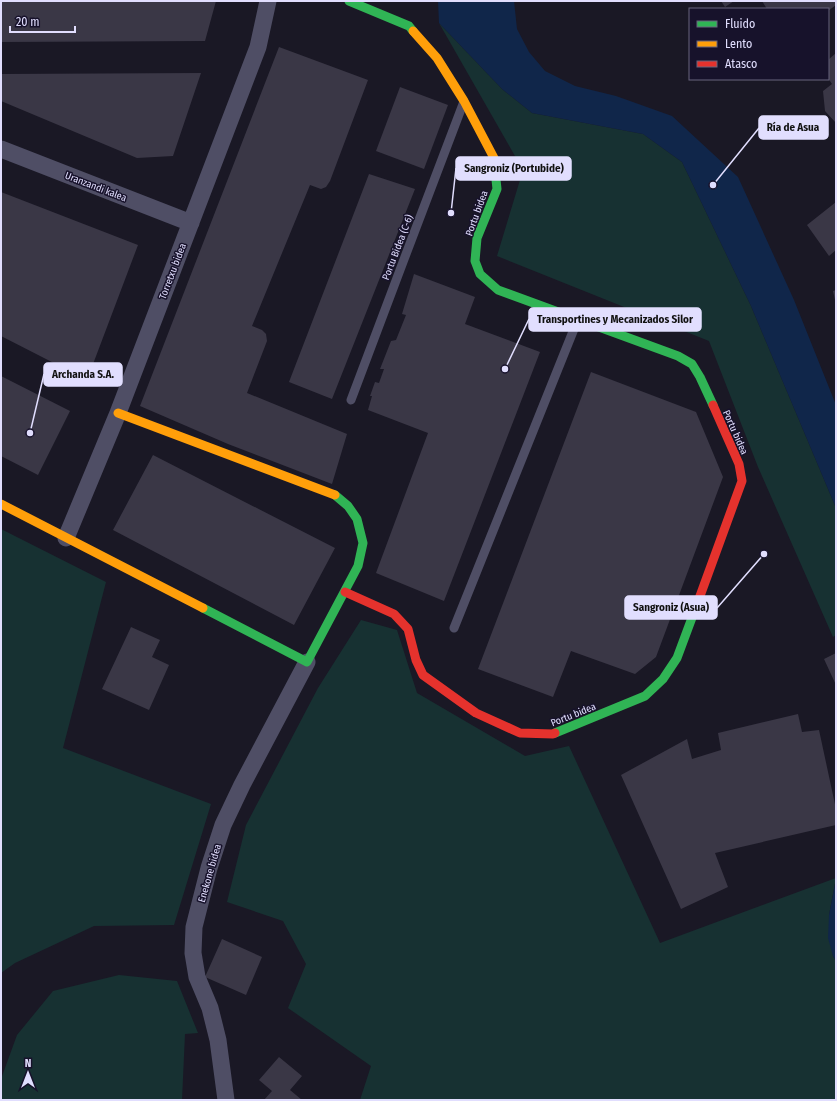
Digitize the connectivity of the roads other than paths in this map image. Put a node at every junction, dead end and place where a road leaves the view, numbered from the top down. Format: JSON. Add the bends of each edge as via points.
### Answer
{"nodes":[{"id":1,"x":268,"y":1,"type":"edge"},
{"id":2,"x":349,"y":1,"type":"edge"},
{"id":3,"x":464,"y":101,"type":"junction"},
{"id":4,"x":1,"y":149,"type":"edge"},
{"id":5,"x":190,"y":223,"type":"junction"},
{"id":6,"x":578,"y":319,"type":"junction"},
{"id":7,"x":351,"y":400,"type":"dead end"},
{"id":8,"x":118,"y":413,"type":"junction"},
{"id":9,"x":1,"y":504,"type":"edge"},
{"id":10,"x":66,"y":538,"type":"junction"},
{"id":11,"x":345,"y":592,"type":"junction"},
{"id":12,"x":454,"y":628,"type":"dead end"},
{"id":13,"x":307,"y":662,"type":"junction"},
{"id":14,"x":226,"y":1100,"type":"edge"}],
"edges":[{"from":1,"to":5,"type":"street","name":"Torretxu bidea","via":[[258,48]]},
{"from":2,"to":3,"type":"street","name":"Portu bidea","via":[[409,26],[436,58]]},
{"from":3,"to":6,"type":"street","name":"Portu bidea","via":[[494,158],[497,189],[477,238],[475,261],[480,274],[498,290]]},
{"from":3,"to":7,"type":"lane","name":"Portu Bidea (C-6)"},
{"from":4,"to":5,"type":"street","name":"Uranzandi kalea"},
{"from":5,"to":8,"type":"street","name":"Torretxu bidea"},
{"from":6,"to":11,"type":"street","name":"Portu bidea","via":[[678,356],[692,364],[739,464],[742,481],[738,493],[677,658],[663,680],[645,696],[553,734],[520,733],[476,713],[423,675],[416,660],[408,629],[394,614]]},
{"from":6,"to":12,"type":"lane"},
{"from":8,"to":10,"type":"street","name":"Torretxu bidea"},
{"from":8,"to":11,"type":"street","via":[[337,496],[357,519],[363,543],[358,566]]},
{"from":9,"to":10,"type":"street"},
{"from":10,"to":13,"type":"street"},
{"from":11,"to":13,"type":"street"},
{"from":13,"to":14,"type":"street","name":"Enekone bidea","via":[[242,785],[224,825],[209,868],[194,927],[193,953],[197,977],[210,1008],[218,1040]]}]}
